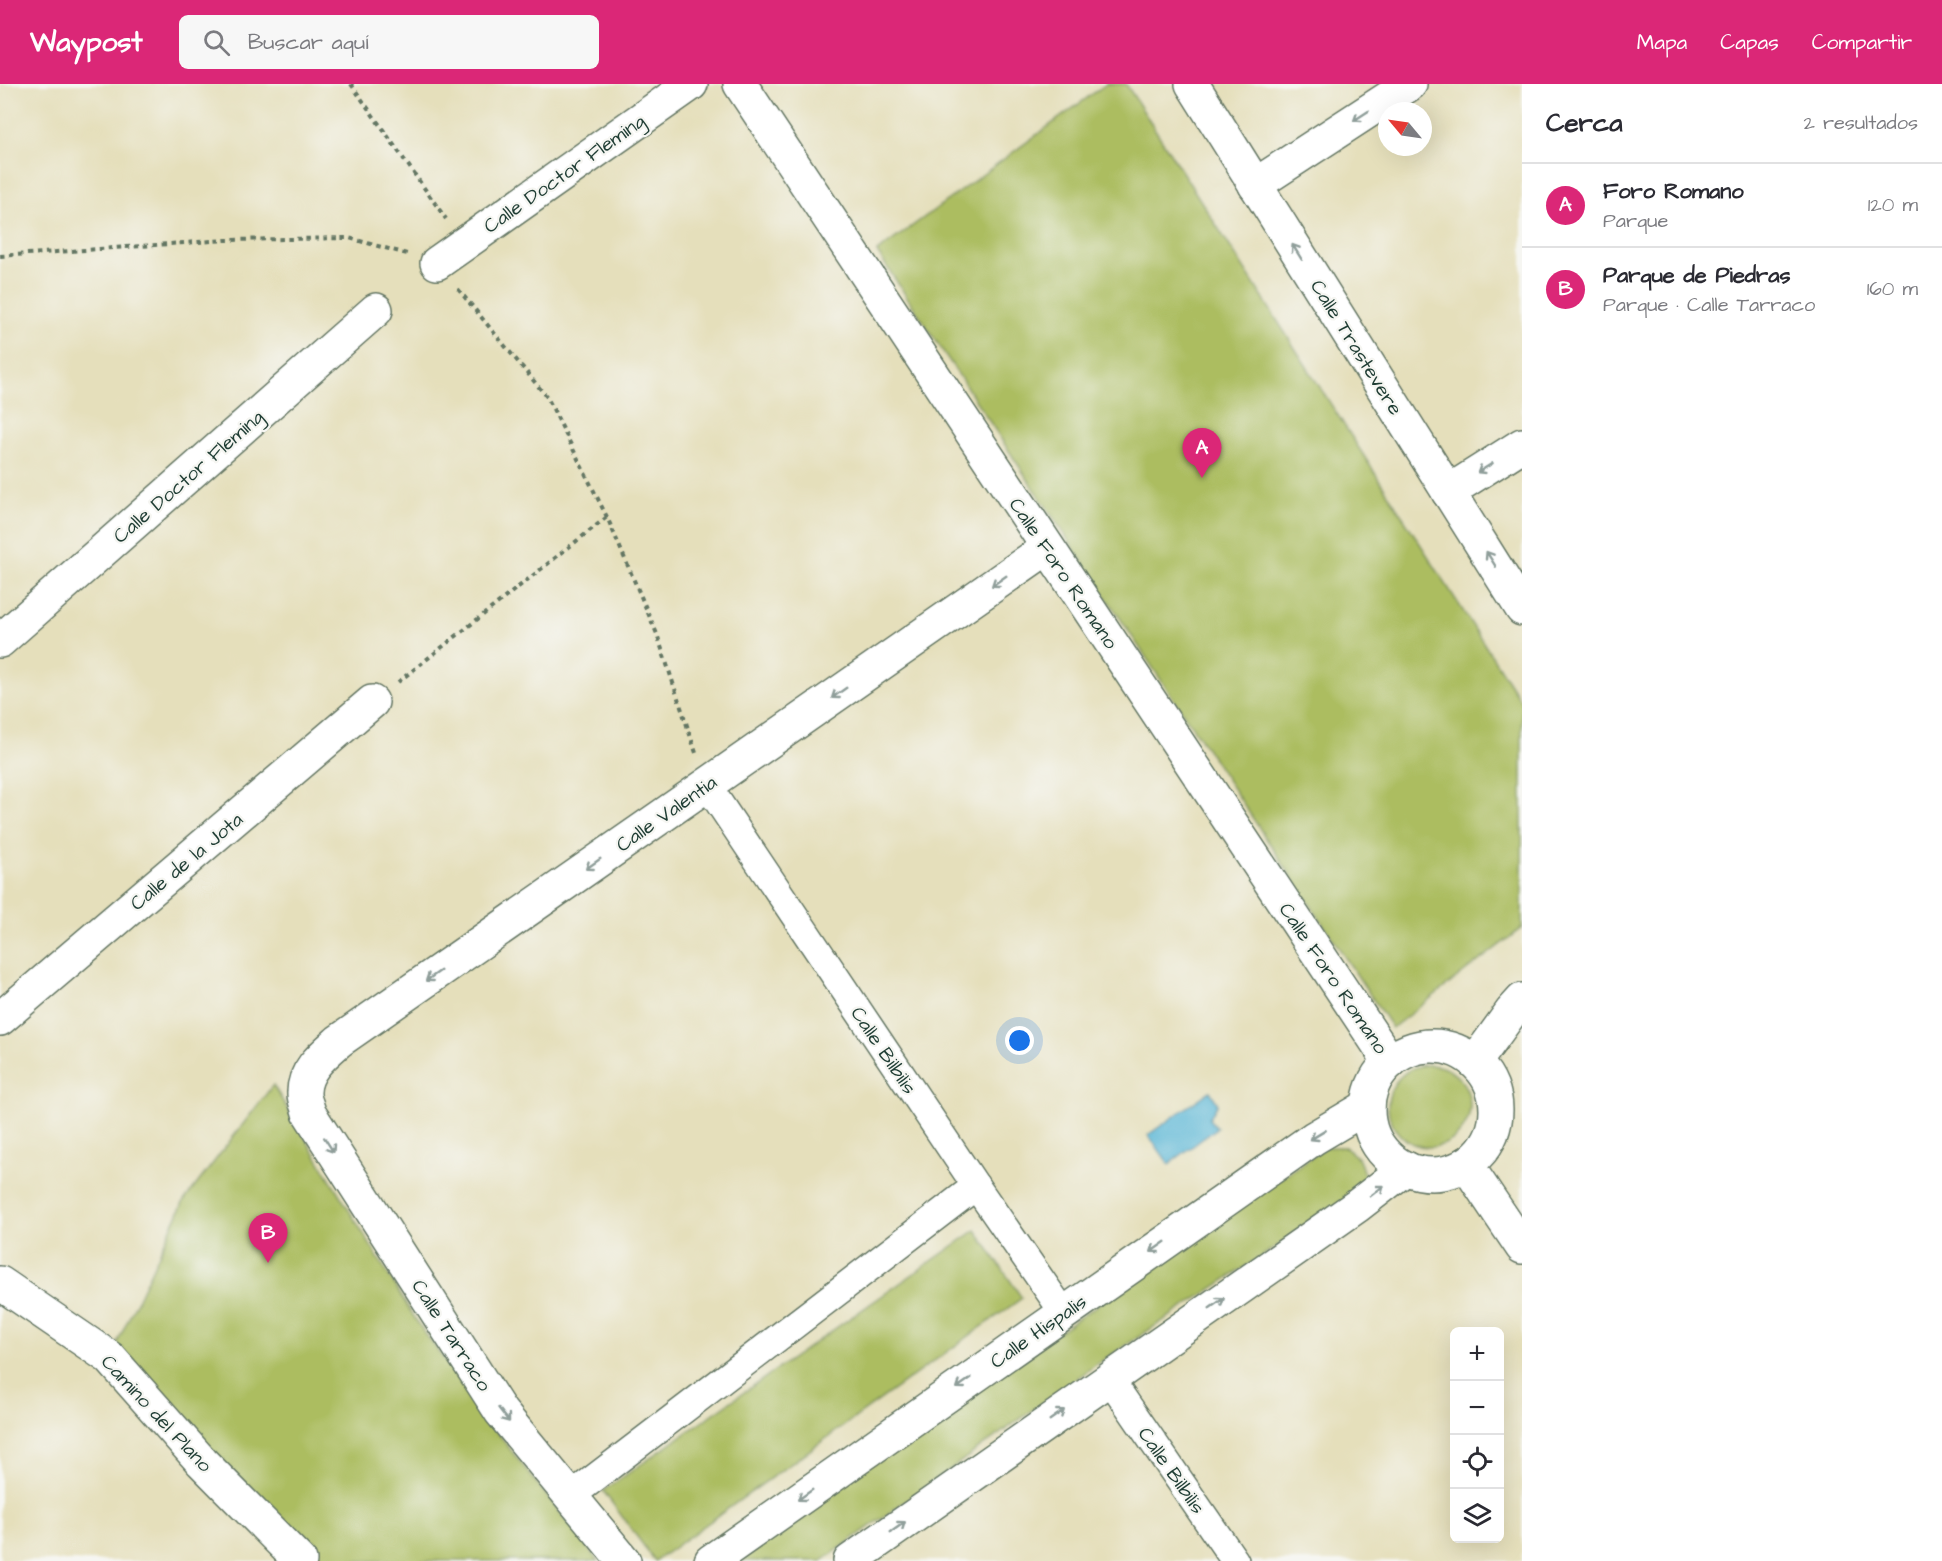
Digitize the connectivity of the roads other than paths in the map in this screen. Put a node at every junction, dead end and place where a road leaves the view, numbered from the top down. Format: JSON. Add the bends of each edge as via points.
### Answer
{"nodes":[{"id":1,"x":691,"y":84,"type":"edge"},
{"id":2,"x":740,"y":84,"type":"edge"},
{"id":3,"x":1192,"y":84,"type":"edge"},
{"id":4,"x":1410,"y":84,"type":"edge"},
{"id":5,"x":1255,"y":185,"type":"junction"},
{"id":6,"x":437,"y":263,"type":"road end"},
{"id":7,"x":376,"y":310,"type":"dead end"},
{"id":8,"x":1522,"y":444,"type":"edge"},
{"id":9,"x":1448,"y":492,"type":"junction"},
{"id":10,"x":1047,"y":548,"type":"junction"},
{"id":11,"x":1522,"y":609,"type":"edge"},
{"id":12,"x":0,"y":641,"type":"edge"},
{"id":13,"x":372,"y":702,"type":"road end"},
{"id":14,"x":707,"y":785,"type":"junction"},
{"id":15,"x":1522,"y":1000,"type":"edge"},
{"id":16,"x":0,"y":1019,"type":"edge"},
{"id":17,"x":1390,"y":1062,"type":"junction"},
{"id":18,"x":1475,"y":1062,"type":"junction"},
{"id":19,"x":304,"y":1093,"type":"joint"},
{"id":20,"x":1368,"y":1106,"type":"junction"},
{"id":21,"x":1466,"y":1164,"type":"junction"},
{"id":22,"x":1406,"y":1168,"type":"junction"},
{"id":23,"x":976,"y":1186,"type":"junction"},
{"id":24,"x":1522,"y":1247,"type":"edge"},
{"id":25,"x":0,"y":1282,"type":"edge"},
{"id":26,"x":1064,"y":1313,"type":"junction"},
{"id":27,"x":1109,"y":1378,"type":"junction"},
{"id":28,"x":571,"y":1496,"type":"junction"},
{"id":29,"x":300,"y":1561,"type":"edge"},
{"id":30,"x":624,"y":1561,"type":"edge"},
{"id":31,"x":711,"y":1561,"type":"edge"},
{"id":32,"x":850,"y":1561,"type":"edge"},
{"id":33,"x":1235,"y":1561,"type":"edge"}],
"edges":[{"from":1,"to":6,"type":"street","name":"Calle Doctor Fleming"},
{"from":2,"to":10,"type":"street","name":"Calle Foro Romano"},
{"from":3,"to":5,"type":"street","name":"Calle Trastevere"},
{"from":4,"to":5,"type":"street","one_way":true},
{"from":9,"to":5,"type":"street","name":"Calle Trastevere","one_way":true},
{"from":7,"to":12,"type":"street","name":"Calle Doctor Fleming"},
{"from":8,"to":9,"type":"street","one_way":true},
{"from":11,"to":9,"type":"street","name":"Calle Trastevere","one_way":true},
{"from":10,"to":14,"type":"street","name":"Calle Valentia","one_way":true},
{"from":10,"to":17,"type":"street","name":"Calle Foro Romano"},
{"from":13,"to":16,"type":"street","name":"Calle de la Jota"},
{"from":14,"to":19,"type":"street","name":"Calle Valentia","one_way":true,"via":[[339,1041],[308,1073]]},
{"from":14,"to":23,"type":"street","name":"Calle Bilbilis"},
{"from":15,"to":18,"type":"street"},
{"from":17,"to":18,"type":"street","via":[[1405,1052],[1442,1047]]},
{"from":17,"to":20,"type":"street","via":[[1379,1075]]},
{"from":18,"to":21,"type":"street","via":[[1495,1095],[1496,1116],[1481,1151]]},
{"from":19,"to":28,"type":"street","name":"Calle Tarraco","one_way":true,"via":[[309,1113],[501,1412]]},
{"from":20,"to":22,"type":"street","via":[[1377,1143]]},
{"from":20,"to":26,"type":"street","name":"Calle Hispalis","one_way":true,"via":[[1314,1137]]},
{"from":21,"to":22,"type":"street","via":[[1447,1172],[1426,1174]]},
{"from":21,"to":24,"type":"street"},
{"from":27,"to":22,"type":"street","one_way":true,"via":[[1358,1206]]},
{"from":23,"to":26,"type":"street","name":"Calle Bilbilis"},
{"from":23,"to":28,"type":"street"},
{"from":25,"to":29,"type":"street","name":"Camino del Plano","via":[[111,1358],[202,1461]]},
{"from":26,"to":31,"type":"street","name":"Calle Hispalis","one_way":true},
{"from":32,"to":27,"type":"street","one_way":true},
{"from":27,"to":33,"type":"street","name":"Calle Bilbilis"},
{"from":28,"to":30,"type":"street","name":"Calle Tarraco"}]}
